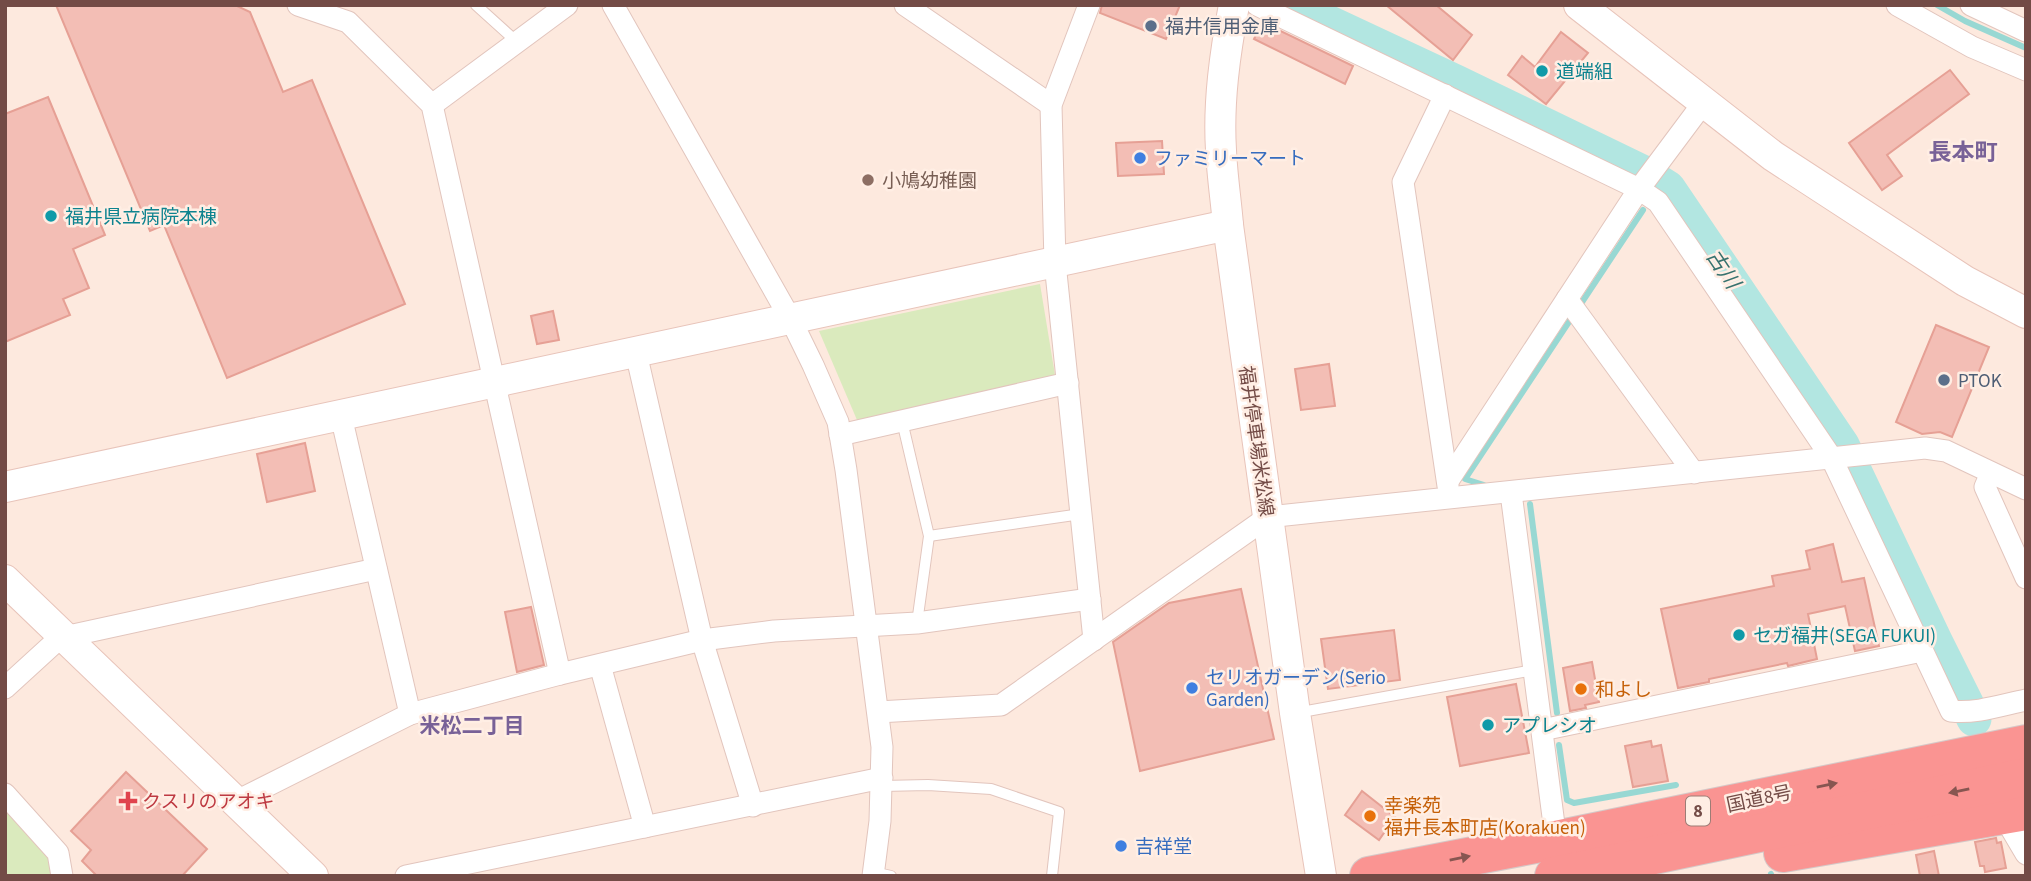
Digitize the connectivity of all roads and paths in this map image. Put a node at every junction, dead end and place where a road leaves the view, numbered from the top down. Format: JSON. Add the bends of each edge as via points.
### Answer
{"nodes":[{"id":1,"x":298,"y":5,"type":"edge"},
{"id":2,"x":476,"y":5,"type":"edge"},
{"id":3,"x":567,"y":5,"type":"edge"},
{"id":4,"x":613,"y":5,"type":"edge"},
{"id":5,"x":905,"y":5,"type":"edge"},
{"id":6,"x":1088,"y":5,"type":"edge"},
{"id":7,"x":1234,"y":5,"type":"edge"},
{"id":8,"x":1257,"y":5,"type":"edge"},
{"id":9,"x":1579,"y":5,"type":"edge"},
{"id":10,"x":1897,"y":5,"type":"edge"},
{"id":11,"x":1970,"y":5,"type":"edge"},
{"id":12,"x":2026,"y":31,"type":"edge"},
{"id":13,"x":517,"y":42,"type":"junction"},
{"id":14,"x":2026,"y":70,"type":"edge"},
{"id":15,"x":1445,"y":95,"type":"junction"},
{"id":16,"x":1704,"y":102,"type":"junction"},
{"id":17,"x":432,"y":105,"type":"junction"},
{"id":18,"x":1051,"y":105,"type":"junction"},
{"id":19,"x":1639,"y":189,"type":"junction"},
{"id":20,"x":1228,"y":225,"type":"junction"},
{"id":21,"x":1055,"y":263,"type":"junction"},
{"id":22,"x":1567,"y":299,"type":"junction"},
{"id":23,"x":2026,"y":313,"type":"edge"},
{"id":24,"x":791,"y":320,"type":"junction"},
{"id":25,"x":636,"y":353,"type":"junction"},
{"id":26,"x":496,"y":383,"type":"junction"},
{"id":27,"x":1068,"y":383,"type":"junction"},
{"id":28,"x":341,"y":416,"type":"junction"},
{"id":29,"x":902,"y":421,"type":"junction"},
{"id":30,"x":840,"y":435,"type":"junction"},
{"id":31,"x":1831,"y":457,"type":"junction"},
{"id":32,"x":1694,"y":473,"type":"junction"},
{"id":33,"x":1991,"y":473,"type":"junction"},
{"id":34,"x":5,"y":487,"type":"edge"},
{"id":35,"x":2026,"y":489,"type":"edge"},
{"id":36,"x":1449,"y":490,"type":"junction"},
{"id":37,"x":1511,"y":493,"type":"junction"},
{"id":38,"x":1082,"y":514,"type":"junction"},
{"id":39,"x":1268,"y":517,"type":"junction"},
{"id":40,"x":929,"y":536,"type":"junction"},
{"id":41,"x":376,"y":569,"type":"junction"},
{"id":42,"x":2026,"y":578,"type":"edge"},
{"id":43,"x":5,"y":580,"type":"edge"},
{"id":44,"x":1090,"y":599,"type":"junction"},
{"id":45,"x":917,"y":623,"type":"junction"},
{"id":46,"x":866,"y":625,"type":"junction"},
{"id":47,"x":64,"y":636,"type":"junction"},
{"id":48,"x":1094,"y":639,"type":"junction"},
{"id":49,"x":702,"y":640,"type":"junction"},
{"id":50,"x":1922,"y":651,"type":"junction"},
{"id":51,"x":600,"y":665,"type":"junction"},
{"id":52,"x":1534,"y":670,"type":"junction"},
{"id":53,"x":560,"y":674,"type":"junction"},
{"id":54,"x":5,"y":688,"type":"edge"},
{"id":55,"x":2026,"y":700,"type":"edge"},
{"id":56,"x":878,"y":712,"type":"junction"},
{"id":57,"x":1295,"y":713,"type":"junction"},
{"id":58,"x":410,"y":714,"type":"junction"},
{"id":59,"x":1542,"y":730,"type":"junction"},
{"id":60,"x":2026,"y":744,"type":"edge"},
{"id":61,"x":2026,"y":777,"type":"edge"},
{"id":62,"x":882,"y":782,"type":"junction"},
{"id":63,"x":5,"y":794,"type":"edge"},
{"id":64,"x":237,"y":801,"type":"junction"},
{"id":65,"x":753,"y":806,"type":"junction"},
{"id":66,"x":2014,"y":813,"type":"edge"},
{"id":67,"x":645,"y":827,"type":"junction"},
{"id":68,"x":2026,"y":854,"type":"edge"},
{"id":69,"x":1555,"y":858,"type":"edge"},
{"id":70,"x":879,"y":874,"type":"edge"},
{"id":71,"x":62,"y":876,"type":"edge"},
{"id":72,"x":313,"y":876,"type":"edge"},
{"id":73,"x":406,"y":876,"type":"edge"},
{"id":74,"x":1052,"y":876,"type":"edge"},
{"id":75,"x":1321,"y":876,"type":"edge"},
{"id":76,"x":1369,"y":876,"type":"edge"},
{"id":77,"x":1657,"y":876,"type":"edge"}],
"edges":[{"from":1,"to":17,"type":"street","via":[[348,22]]},
{"from":2,"to":13,"type":"lane"},
{"from":3,"to":13,"type":"street"},
{"from":4,"to":24,"type":"street"},
{"from":5,"to":18,"type":"street"},
{"from":6,"to":18,"type":"street"},
{"from":7,"to":20,"type":"street","name":"福井停車場米松線","via":[[1221,121]]},
{"from":8,"to":15,"type":"street"},
{"from":9,"to":16,"type":"street"},
{"from":10,"to":14,"type":"street","via":[[1972,47]]},
{"from":11,"to":12,"type":"street"},
{"from":13,"to":17,"type":"street"},
{"from":15,"to":19,"type":"street"},
{"from":15,"to":36,"type":"street","via":[[1403,182]]},
{"from":16,"to":19,"type":"street"},
{"from":16,"to":23,"type":"street","via":[[1773,156],[1882,229]]},
{"from":17,"to":26,"type":"street"},
{"from":18,"to":21,"type":"street"},
{"from":19,"to":22,"type":"street"},
{"from":19,"to":31,"type":"street","via":[[1658,202]]},
{"from":20,"to":21,"type":"street"},
{"from":20,"to":39,"type":"street","name":"福井停車場米松線"},
{"from":21,"to":24,"type":"street"},
{"from":21,"to":27,"type":"street"},
{"from":22,"to":32,"type":"street"},
{"from":22,"to":36,"type":"street"},
{"from":24,"to":25,"type":"street"},
{"from":24,"to":30,"type":"street"},
{"from":25,"to":26,"type":"street"},
{"from":25,"to":49,"type":"street"},
{"from":26,"to":28,"type":"street"},
{"from":26,"to":53,"type":"street"},
{"from":27,"to":29,"type":"street"},
{"from":27,"to":38,"type":"street"},
{"from":28,"to":34,"type":"street"},
{"from":28,"to":41,"type":"street"},
{"from":29,"to":30,"type":"street"},
{"from":29,"to":40,"type":"lane"},
{"from":30,"to":46,"type":"street"},
{"from":31,"to":32,"type":"street"},
{"from":31,"to":33,"type":"street","via":[[1925,448],[1946,451]]},
{"from":31,"to":50,"type":"street"},
{"from":32,"to":37,"type":"street"},
{"from":33,"to":35,"type":"street"},
{"from":33,"to":42,"type":"street","via":[[1985,487]]},
{"from":36,"to":37,"type":"street"},
{"from":36,"to":39,"type":"street"},
{"from":37,"to":52,"type":"street"},
{"from":38,"to":40,"type":"lane"},
{"from":38,"to":44,"type":"street"},
{"from":39,"to":48,"type":"street"},
{"from":39,"to":57,"type":"street","name":"福井停車場米松線"},
{"from":40,"to":45,"type":"lane"},
{"from":41,"to":47,"type":"street"},
{"from":41,"to":58,"type":"street"},
{"from":43,"to":47,"type":"street"},
{"from":44,"to":45,"type":"street"},
{"from":44,"to":48,"type":"street"},
{"from":45,"to":46,"type":"street"},
{"from":46,"to":49,"type":"street"},
{"from":46,"to":56,"type":"street"},
{"from":47,"to":54,"type":"street"},
{"from":47,"to":64,"type":"street"},
{"from":48,"to":56,"type":"street","via":[[1001,705]]},
{"from":49,"to":51,"type":"street"},
{"from":49,"to":65,"type":"street"},
{"from":50,"to":55,"type":"street","via":[[1951,711]]},
{"from":50,"to":59,"type":"street"},
{"from":51,"to":53,"type":"street"},
{"from":51,"to":67,"type":"street"},
{"from":52,"to":57,"type":"lane"},
{"from":52,"to":59,"type":"street"},
{"from":53,"to":58,"type":"street"},
{"from":56,"to":62,"type":"street"},
{"from":57,"to":75,"type":"street","name":"福井停車場米松線"},
{"from":58,"to":64,"type":"street"},
{"from":59,"to":69,"type":"street"},
{"from":69,"to":60,"type":"highway","name":"国道8号","number":"8","one_way":true},
{"from":61,"to":69,"type":"highway","name":"国道8号","number":"8","one_way":true},
{"from":62,"to":65,"type":"street"},
{"from":62,"to":70,"type":"street"},
{"from":62,"to":74,"type":"lane","via":[[991,789],[1059,812]]},
{"from":63,"to":71,"type":"street","via":[[58,853]]},
{"from":64,"to":72,"type":"street"},
{"from":65,"to":67,"type":"street"},
{"from":66,"to":68,"type":"street"},
{"from":66,"to":77,"type":"highway"},
{"from":67,"to":73,"type":"street"},
{"from":76,"to":69,"type":"highway","name":"国道8号","number":"8","one_way":true}]}
